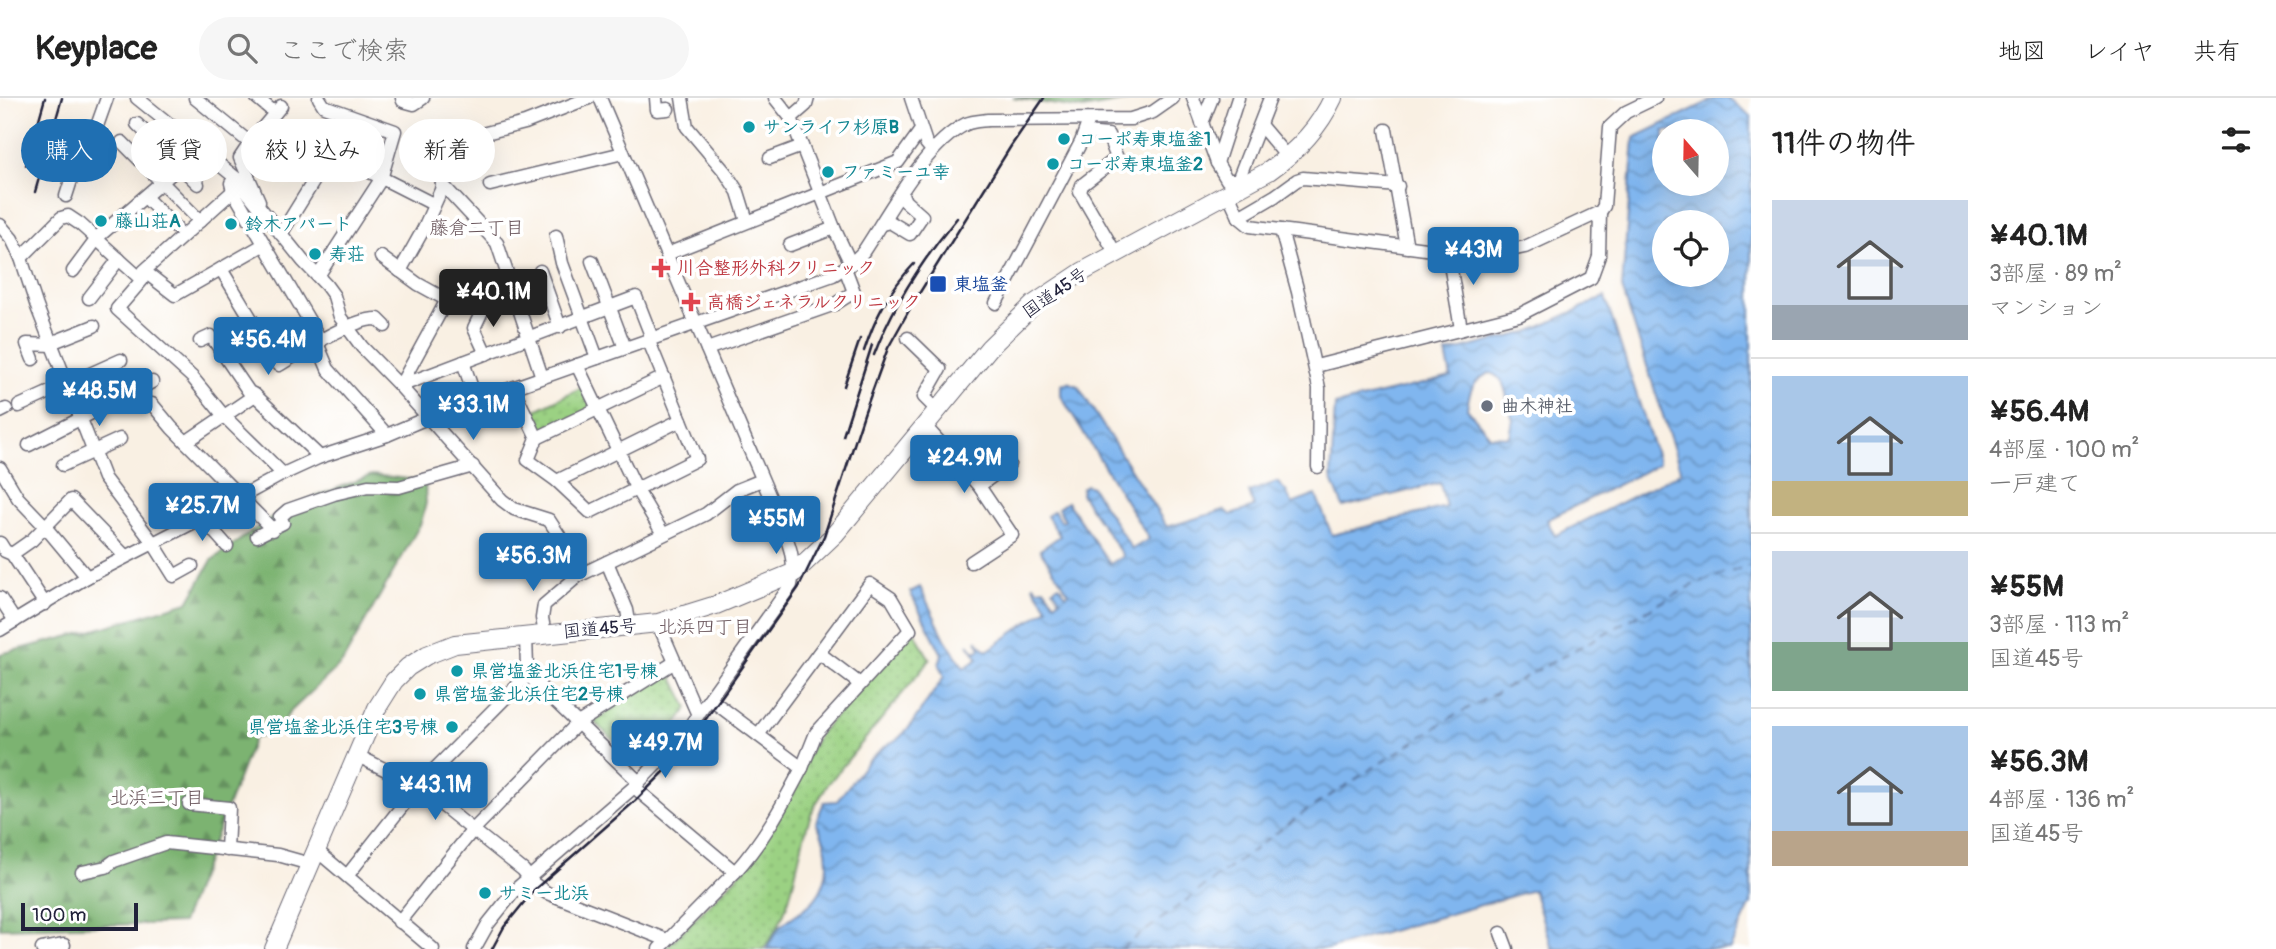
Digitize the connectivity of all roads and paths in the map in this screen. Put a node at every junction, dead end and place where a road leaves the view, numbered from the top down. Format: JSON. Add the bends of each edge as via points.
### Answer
{"nodes":[{"id":1,"x":107,"y":98,"type":"edge"},
{"id":2,"x":136,"y":98,"type":"edge"},
{"id":3,"x":195,"y":98,"type":"edge"},
{"id":4,"x":257,"y":98,"type":"edge"},
{"id":5,"x":319,"y":98,"type":"edge"},
{"id":6,"x":402,"y":98,"type":"edge"},
{"id":7,"x":423,"y":98,"type":"edge"},
{"id":8,"x":656,"y":98,"type":"edge"},
{"id":9,"x":682,"y":98,"type":"edge"},
{"id":10,"x":775,"y":98,"type":"edge"},
{"id":11,"x":808,"y":98,"type":"edge"},
{"id":12,"x":911,"y":98,"type":"edge"},
{"id":13,"x":1173,"y":98,"type":"edge"},
{"id":14,"x":1194,"y":98,"type":"edge"},
{"id":15,"x":1212,"y":98,"type":"edge"},
{"id":16,"x":1238,"y":98,"type":"edge"},
{"id":17,"x":1656,"y":98,"type":"edge"},
{"id":18,"x":600,"y":99,"type":"edge"},
{"id":19,"x":1267,"y":99,"type":"edge"},
{"id":20,"x":1327,"y":100,"type":"edge"},
{"id":21,"x":668,"y":109,"type":"dead end"},
{"id":22,"x":791,"y":118,"type":"junction"},
{"id":23,"x":162,"y":119,"type":"edge"},
{"id":24,"x":270,"y":119,"type":"edge"},
{"id":25,"x":361,"y":119,"type":"edge"},
{"id":26,"x":1202,"y":123,"type":"junction"},
{"id":27,"x":1087,"y":126,"type":"junction"},
{"id":28,"x":1261,"y":126,"type":"junction"},
{"id":29,"x":385,"y":127,"type":"edge"},
{"id":30,"x":922,"y":130,"type":"junction"},
{"id":31,"x":1386,"y":130,"type":"dead end"},
{"id":32,"x":241,"y":136,"type":"edge"},
{"id":33,"x":122,"y":142,"type":"dead end"},
{"id":34,"x":802,"y":146,"type":"junction"},
{"id":35,"x":932,"y":150,"type":"junction"},
{"id":36,"x":131,"y":151,"type":"edge"},
{"id":37,"x":623,"y":153,"type":"junction"},
{"id":38,"x":770,"y":158,"type":"dead end"},
{"id":39,"x":1287,"y":158,"type":"junction"},
{"id":40,"x":1217,"y":163,"type":"junction"},
{"id":41,"x":385,"y":165,"type":"edge"},
{"id":42,"x":229,"y":172,"type":"joint"},
{"id":43,"x":385,"y":181,"type":"edge"},
{"id":44,"x":163,"y":182,"type":"joint"},
{"id":45,"x":252,"y":182,"type":"edge"},
{"id":46,"x":313,"y":182,"type":"edge"},
{"id":47,"x":379,"y":182,"type":"edge"},
{"id":48,"x":442,"y":184,"type":"junction"},
{"id":49,"x":490,"y":185,"type":"dead end"},
{"id":50,"x":1398,"y":186,"type":"junction"},
{"id":51,"x":1236,"y":187,"type":"junction"},
{"id":52,"x":233,"y":191,"type":"junction"},
{"id":53,"x":821,"y":191,"type":"junction"},
{"id":54,"x":902,"y":194,"type":"junction"},
{"id":55,"x":66,"y":196,"type":"dead end"},
{"id":56,"x":146,"y":198,"type":"junction"},
{"id":57,"x":433,"y":204,"type":"junction"},
{"id":58,"x":258,"y":205,"type":"junction"},
{"id":59,"x":1600,"y":212,"type":"junction"},
{"id":60,"x":1239,"y":217,"type":"junction"},
{"id":61,"x":200,"y":221,"type":"junction"},
{"id":62,"x":747,"y":221,"type":"junction"},
{"id":63,"x":882,"y":224,"type":"junction"},
{"id":64,"x":0,"y":225,"type":"edge"},
{"id":65,"x":176,"y":228,"type":"dead end"},
{"id":66,"x":834,"y":228,"type":"junction"},
{"id":67,"x":1281,"y":230,"type":"junction"},
{"id":68,"x":281,"y":234,"type":"junction"},
{"id":69,"x":556,"y":236,"type":"dead end"},
{"id":70,"x":97,"y":240,"type":"junction"},
{"id":71,"x":263,"y":245,"type":"junction"},
{"id":72,"x":790,"y":245,"type":"dead end"},
{"id":73,"x":1407,"y":247,"type":"junction"},
{"id":74,"x":1448,"y":252,"type":"junction"},
{"id":75,"x":667,"y":254,"type":"junction"},
{"id":76,"x":1116,"y":254,"type":"junction"},
{"id":77,"x":381,"y":257,"type":"dead end"},
{"id":78,"x":21,"y":258,"type":"junction"},
{"id":79,"x":118,"y":259,"type":"junction"},
{"id":80,"x":592,"y":261,"type":"dead end"},
{"id":81,"x":848,"y":266,"type":"junction"},
{"id":82,"x":221,"y":269,"type":"junction"},
{"id":83,"x":73,"y":271,"type":"dead end"},
{"id":84,"x":400,"y":271,"type":"junction"},
{"id":85,"x":540,"y":271,"type":"dead end"},
{"id":86,"x":318,"y":276,"type":"junction"},
{"id":87,"x":455,"y":285,"type":"dead end"},
{"id":88,"x":89,"y":298,"type":"dead end"},
{"id":89,"x":447,"y":300,"type":"junction"},
{"id":90,"x":996,"y":303,"type":"dead end"},
{"id":91,"x":485,"y":304,"type":"dead end"},
{"id":92,"x":610,"y":308,"type":"junction"},
{"id":93,"x":582,"y":318,"type":"junction"},
{"id":94,"x":696,"y":323,"type":"junction"},
{"id":95,"x":94,"y":326,"type":"dead end"},
{"id":96,"x":385,"y":326,"type":"dead end"},
{"id":97,"x":348,"y":327,"type":"junction"},
{"id":98,"x":560,"y":327,"type":"junction"},
{"id":99,"x":1461,"y":329,"type":"junction"},
{"id":100,"x":527,"y":338,"type":"junction"},
{"id":101,"x":908,"y":338,"type":"dead end"},
{"id":102,"x":650,"y":339,"type":"junction"},
{"id":103,"x":200,"y":341,"type":"dead end"},
{"id":104,"x":319,"y":342,"type":"junction"},
{"id":105,"x":51,"y":344,"type":"junction"},
{"id":106,"x":625,"y":348,"type":"junction"},
{"id":107,"x":707,"y":349,"type":"junction"},
{"id":108,"x":486,"y":354,"type":"junction"},
{"id":109,"x":597,"y":358,"type":"junction"},
{"id":110,"x":33,"y":359,"type":"dead end"},
{"id":111,"x":121,"y":359,"type":"dead end"},
{"id":112,"x":463,"y":362,"type":"junction"},
{"id":113,"x":578,"y":365,"type":"junction"},
{"id":114,"x":1316,"y":366,"type":"junction"},
{"id":115,"x":542,"y":377,"type":"junction"},
{"id":116,"x":664,"y":377,"type":"junction"},
{"id":117,"x":152,"y":382,"type":"dead end"},
{"id":118,"x":68,"y":385,"type":"junction"},
{"id":119,"x":400,"y":386,"type":"junction"},
{"id":120,"x":513,"y":388,"type":"junction"},
{"id":121,"x":255,"y":395,"type":"junction"},
{"id":122,"x":476,"y":400,"type":"junction"},
{"id":123,"x":152,"y":404,"type":"dead end"},
{"id":124,"x":598,"y":408,"type":"junction"},
{"id":125,"x":8,"y":409,"type":"edge"},
{"id":126,"x":937,"y":411,"type":"junction"},
{"id":127,"x":224,"y":416,"type":"junction"},
{"id":128,"x":81,"y":418,"type":"junction"},
{"id":129,"x":427,"y":418,"type":"junction"},
{"id":130,"x":681,"y":419,"type":"junction"},
{"id":131,"x":925,"y":426,"type":"junction"},
{"id":132,"x":387,"y":435,"type":"junction"},
{"id":133,"x":537,"y":438,"type":"junction"},
{"id":134,"x":120,"y":439,"type":"dead end"},
{"id":135,"x":186,"y":442,"type":"junction"},
{"id":136,"x":29,"y":444,"type":"dead end"},
{"id":137,"x":93,"y":450,"type":"junction"},
{"id":138,"x":618,"y":450,"type":"junction"},
{"id":139,"x":320,"y":457,"type":"junction"},
{"id":140,"x":1009,"y":464,"type":"dead end"},
{"id":141,"x":63,"y":465,"type":"dead end"},
{"id":142,"x":473,"y":466,"type":"junction"},
{"id":143,"x":1318,"y":467,"type":"dead end"},
{"id":144,"x":0,"y":468,"type":"edge"},
{"id":145,"x":283,"y":474,"type":"junction"},
{"id":146,"x":762,"y":480,"type":"junction"},
{"id":147,"x":557,"y":481,"type":"junction"},
{"id":148,"x":979,"y":486,"type":"junction"},
{"id":149,"x":637,"y":490,"type":"junction"},
{"id":150,"x":241,"y":496,"type":"junction"},
{"id":151,"x":202,"y":518,"type":"junction"},
{"id":152,"x":45,"y":526,"type":"junction"},
{"id":153,"x":273,"y":530,"type":"junction"},
{"id":154,"x":663,"y":534,"type":"junction"},
{"id":155,"x":257,"y":536,"type":"dead end"},
{"id":156,"x":0,"y":543,"type":"edge"},
{"id":157,"x":154,"y":544,"type":"junction"},
{"id":158,"x":227,"y":545,"type":"dead end"},
{"id":159,"x":12,"y":554,"type":"junction"},
{"id":160,"x":125,"y":556,"type":"junction"},
{"id":161,"x":607,"y":562,"type":"junction"},
{"id":162,"x":971,"y":562,"type":"dead end"},
{"id":163,"x":192,"y":566,"type":"dead end"},
{"id":164,"x":795,"y":572,"type":"junction"},
{"id":165,"x":578,"y":576,"type":"junction"},
{"id":166,"x":87,"y":577,"type":"junction"},
{"id":167,"x":0,"y":598,"type":"edge"},
{"id":168,"x":45,"y":604,"type":"junction"},
{"id":169,"x":15,"y":621,"type":"junction"},
{"id":170,"x":658,"y":623,"type":"junction"},
{"id":171,"x":630,"y":627,"type":"junction"},
{"id":172,"x":0,"y":630,"type":"edge"},
{"id":173,"x":545,"y":634,"type":"junction"},
{"id":174,"x":526,"y":636,"type":"junction"},
{"id":175,"x":819,"y":653,"type":"junction"},
{"id":176,"x":675,"y":662,"type":"junction"},
{"id":177,"x":529,"y":674,"type":"junction"},
{"id":178,"x":860,"y":684,"type":"junction"},
{"id":179,"x":710,"y":699,"type":"junction"},
{"id":180,"x":698,"y":715,"type":"junction"},
{"id":181,"x":578,"y":723,"type":"junction"},
{"id":182,"x":758,"y":735,"type":"junction"},
{"id":183,"x":356,"y":755,"type":"junction"},
{"id":184,"x":802,"y":768,"type":"junction"},
{"id":185,"x":636,"y":785,"type":"junction"},
{"id":186,"x":418,"y":786,"type":"junction"},
{"id":187,"x":189,"y":804,"type":"dead end"},
{"id":188,"x":472,"y":831,"type":"junction"},
{"id":189,"x":227,"y":850,"type":"junction"},
{"id":190,"x":313,"y":857,"type":"junction"},
{"id":191,"x":82,"y":872,"type":"dead end"},
{"id":192,"x":735,"y":872,"type":"junction"},
{"id":193,"x":347,"y":876,"type":"junction"},
{"id":194,"x":528,"y":878,"type":"junction"},
{"id":195,"x":399,"y":922,"type":"junction"},
{"id":196,"x":1501,"y":933,"type":"dead end"},
{"id":197,"x":64,"y":945,"type":"dead end"},
{"id":198,"x":663,"y":945,"type":"edge"},
{"id":199,"x":426,"y":947,"type":"edge"},
{"id":200,"x":42,"y":949,"type":"edge"},
{"id":201,"x":274,"y":949,"type":"edge"},
{"id":202,"x":474,"y":949,"type":"edge"},
{"id":203,"x":1507,"y":949,"type":"edge"}],
"edges":[{"from":1,"to":55,"type":"street","via":[[97,126],[83,143]]},
{"from":2,"to":23,"type":"street"},
{"from":3,"to":32,"type":"street"},
{"from":4,"to":24,"type":"street","via":[[278,110]]},
{"from":5,"to":25,"type":"street","via":[[324,106]]},
{"from":6,"to":7,"type":"street","via":[[414,104]]},
{"from":8,"to":21,"type":"street","via":[[657,110]]},
{"from":9,"to":62,"type":"street","via":[[687,127],[738,192]]},
{"from":10,"to":22,"type":"street"},
{"from":11,"to":22,"type":"street"},
{"from":12,"to":30,"type":"street"},
{"from":13,"to":27,"type":"street","via":[[1153,112]]},
{"from":14,"to":26,"type":"street"},
{"from":15,"to":26,"type":"street"},
{"from":16,"to":40,"type":"street"},
{"from":17,"to":59,"type":"street","via":[[1626,112],[1610,127]]},
{"from":18,"to":37,"type":"street"},
{"from":18,"to":48,"type":"street","via":[[469,140],[440,159]]},
{"from":19,"to":28,"type":"street"},
{"from":20,"to":39,"type":"highway","name":"国道45号","via":[[1319,122]]},
{"from":22,"to":34,"type":"street"},
{"from":26,"to":40,"type":"street"},
{"from":27,"to":35,"type":"street","via":[[988,120],[968,123]]},
{"from":27,"to":76,"type":"street","via":[[1108,135],[1117,158],[1082,185],[1080,192]]},
{"from":27,"to":90,"type":"street"},
{"from":28,"to":39,"type":"street"},
{"from":28,"to":51,"type":"street"},
{"from":29,"to":41,"type":"street","via":[[395,131]]},
{"from":30,"to":35,"type":"street"},
{"from":30,"to":53,"type":"street","via":[[898,162]]},
{"from":31,"to":50,"type":"street"},
{"from":33,"to":36,"type":"street"},
{"from":34,"to":38,"type":"street"},
{"from":34,"to":53,"type":"street"},
{"from":35,"to":54,"type":"street"},
{"from":37,"to":49,"type":"street"},
{"from":37,"to":75,"type":"street"},
{"from":39,"to":51,"type":"highway","name":"国道45号"},
{"from":40,"to":51,"type":"street"},
{"from":42,"to":52,"type":"street"},
{"from":42,"to":58,"type":"street"},
{"from":43,"to":57,"type":"street"},
{"from":44,"to":56,"type":"street"},
{"from":44,"to":61,"type":"street"},
{"from":45,"to":58,"type":"street","via":[[260,199]]},
{"from":46,"to":68,"type":"street"},
{"from":47,"to":86,"type":"street"},
{"from":48,"to":57,"type":"street"},
{"from":48,"to":100,"type":"street","via":[[497,243]]},
{"from":50,"to":60,"type":"street","via":[[1303,178]]},
{"from":50,"to":73,"type":"street"},
{"from":51,"to":60,"type":"street"},
{"from":51,"to":76,"type":"highway","name":"国道45号"},
{"from":52,"to":61,"type":"street"},
{"from":52,"to":71,"type":"street"},
{"from":53,"to":62,"type":"street"},
{"from":53,"to":66,"type":"street"},
{"from":54,"to":63,"type":"street"},
{"from":54,"to":63,"type":"street","via":[[922,216],[910,234],[890,222]]},
{"from":56,"to":65,"type":"street"},
{"from":56,"to":70,"type":"street"},
{"from":57,"to":84,"type":"street"},
{"from":58,"to":68,"type":"street"},
{"from":59,"to":74,"type":"street","via":[[1525,247],[1497,253]]},
{"from":59,"to":99,"type":"street","via":[[1599,256],[1591,278],[1519,315]]},
{"from":60,"to":67,"type":"street","via":[[1250,226]]},
{"from":61,"to":82,"type":"street","via":[[144,271],[174,295]]},
{"from":62,"to":75,"type":"street"},
{"from":63,"to":81,"type":"street"},
{"from":64,"to":78,"type":"street"},
{"from":66,"to":72,"type":"street"},
{"from":66,"to":81,"type":"street"},
{"from":67,"to":73,"type":"street"},
{"from":67,"to":114,"type":"street"},
{"from":68,"to":86,"type":"street"},
{"from":69,"to":93,"type":"street"},
{"from":70,"to":78,"type":"street","via":[[68,216]]},
{"from":70,"to":79,"type":"street"},
{"from":70,"to":83,"type":"street"},
{"from":71,"to":82,"type":"street"},
{"from":71,"to":104,"type":"street"},
{"from":73,"to":74,"type":"street"},
{"from":74,"to":99,"type":"street"},
{"from":75,"to":94,"type":"street"},
{"from":76,"to":126,"type":"highway","name":"国道45号","via":[[1034,303]]},
{"from":77,"to":84,"type":"street"},
{"from":78,"to":105,"type":"street"},
{"from":79,"to":88,"type":"street"},
{"from":79,"to":127,"type":"street","via":[[142,279],[117,309],[192,377]]},
{"from":80,"to":92,"type":"street"},
{"from":81,"to":94,"type":"street"},
{"from":81,"to":107,"type":"street","via":[[855,292],[835,304]]},
{"from":82,"to":104,"type":"street","via":[[279,365]]},
{"from":84,"to":89,"type":"street"},
{"from":85,"to":98,"type":"street"},
{"from":86,"to":97,"type":"street","via":[[334,296]]},
{"from":87,"to":89,"type":"street"},
{"from":89,"to":119,"type":"street"},
{"from":91,"to":108,"type":"street","via":[[474,328]]},
{"from":92,"to":93,"type":"street"},
{"from":92,"to":102,"type":"street","via":[[636,297]]},
{"from":92,"to":106,"type":"street"},
{"from":93,"to":98,"type":"street"},
{"from":93,"to":109,"type":"street"},
{"from":94,"to":102,"type":"street"},
{"from":94,"to":107,"type":"street"},
{"from":95,"to":105,"type":"street"},
{"from":96,"to":97,"type":"street","via":[[372,319]]},
{"from":97,"to":104,"type":"street"},
{"from":97,"to":119,"type":"street"},
{"from":98,"to":100,"type":"street"},
{"from":99,"to":114,"type":"street"},
{"from":100,"to":108,"type":"street"},
{"from":100,"to":115,"type":"street"},
{"from":101,"to":126,"type":"street","via":[[940,369],[924,397]]},
{"from":102,"to":106,"type":"street"},
{"from":102,"to":116,"type":"street"},
{"from":103,"to":121,"type":"street","via":[[211,336]]},
{"from":104,"to":132,"type":"street","via":[[328,369]]},
{"from":105,"to":110,"type":"street","via":[[27,345]]},
{"from":105,"to":118,"type":"street"},
{"from":106,"to":109,"type":"street"},
{"from":107,"to":146,"type":"street"},
{"from":108,"to":112,"type":"street"},
{"from":109,"to":113,"type":"street"},
{"from":111,"to":118,"type":"street"},
{"from":112,"to":119,"type":"street"},
{"from":112,"to":122,"type":"street"},
{"from":113,"to":115,"type":"street"},
{"from":113,"to":124,"type":"street"},
{"from":114,"to":143,"type":"street"},
{"from":115,"to":120,"type":"street"},
{"from":116,"to":124,"type":"street"},
{"from":116,"to":130,"type":"street"},
{"from":117,"to":128,"type":"street"},
{"from":118,"to":125,"type":"street"},
{"from":118,"to":128,"type":"street"},
{"from":119,"to":129,"type":"street"},
{"from":120,"to":122,"type":"street"},
{"from":120,"to":133,"type":"street"},
{"from":121,"to":127,"type":"street"},
{"from":121,"to":139,"type":"street"},
{"from":122,"to":129,"type":"street"},
{"from":123,"to":135,"type":"street"},
{"from":124,"to":133,"type":"street"},
{"from":124,"to":138,"type":"street"},
{"from":126,"to":131,"type":"highway","name":"国道45号"},
{"from":127,"to":135,"type":"street"},
{"from":127,"to":145,"type":"street"},
{"from":128,"to":136,"type":"street"},
{"from":128,"to":137,"type":"street"},
{"from":129,"to":132,"type":"street"},
{"from":129,"to":142,"type":"street"},
{"from":130,"to":138,"type":"street"},
{"from":130,"to":149,"type":"street","via":[[697,459]]},
{"from":131,"to":148,"type":"street"},
{"from":131,"to":164,"type":"highway","name":"国道45号","via":[[835,534]]},
{"from":132,"to":139,"type":"street"},
{"from":133,"to":147,"type":"street","via":[[528,460]]},
{"from":134,"to":137,"type":"street"},
{"from":135,"to":150,"type":"street"},
{"from":137,"to":141,"type":"street"},
{"from":137,"to":157,"type":"street","via":[[104,478]]},
{"from":138,"to":147,"type":"street"},
{"from":138,"to":149,"type":"street"},
{"from":139,"to":145,"type":"street"},
{"from":140,"to":148,"type":"street"},
{"from":142,"to":153,"type":"street","via":[[399,487],[368,486],[334,494],[288,510],[280,517],[283,523]]},
{"from":142,"to":165,"type":"street","via":[[514,509],[549,520]]},
{"from":144,"to":152,"type":"street","via":[[18,498]]},
{"from":145,"to":150,"type":"street"},
{"from":146,"to":154,"type":"street"},
{"from":146,"to":164,"type":"street","via":[[792,551]]},
{"from":147,"to":149,"type":"street","via":[[590,512]]},
{"from":148,"to":162,"type":"street","via":[[1012,535]]},
{"from":149,"to":154,"type":"street"},
{"from":150,"to":151,"type":"street"},
{"from":150,"to":153,"type":"street"},
{"from":151,"to":157,"type":"street"},
{"from":151,"to":158,"type":"street"},
{"from":152,"to":159,"type":"street"},
{"from":152,"to":160,"type":"street","via":[[71,500]]},
{"from":152,"to":166,"type":"street"},
{"from":153,"to":155,"type":"street"},
{"from":154,"to":161,"type":"street"},
{"from":156,"to":159,"type":"street"},
{"from":157,"to":160,"type":"street"},
{"from":157,"to":163,"type":"street","via":[[174,576]]},
{"from":159,"to":168,"type":"street"},
{"from":160,"to":166,"type":"street"},
{"from":161,"to":165,"type":"street"},
{"from":161,"to":171,"type":"street"},
{"from":164,"to":170,"type":"highway","name":"国道45号"},
{"from":164,"to":179,"type":"street","via":[[791,585]]},
{"from":165,"to":173,"type":"street","via":[[544,605]]},
{"from":166,"to":168,"type":"street"},
{"from":167,"to":169,"type":"street"},
{"from":168,"to":169,"type":"street"},
{"from":169,"to":172,"type":"street"},
{"from":170,"to":171,"type":"highway","name":"国道45号"},
{"from":170,"to":176,"type":"street"},
{"from":171,"to":173,"type":"highway","name":"国道45号"},
{"from":173,"to":174,"type":"highway","name":"国道45号"},
{"from":174,"to":177,"type":"street"},
{"from":174,"to":183,"type":"highway","name":"国道45号","via":[[454,644],[408,667],[385,693]]},
{"from":175,"to":178,"type":"street"},
{"from":175,"to":178,"type":"street","via":[[870,584],[891,598],[910,630]]},
{"from":175,"to":182,"type":"street"},
{"from":176,"to":180,"type":"street"},
{"from":176,"to":181,"type":"street"},
{"from":177,"to":181,"type":"street"},
{"from":177,"to":186,"type":"street"},
{"from":178,"to":184,"type":"street","via":[[816,733]]},
{"from":179,"to":180,"type":"street"},
{"from":179,"to":182,"type":"street"},
{"from":180,"to":185,"type":"street"},
{"from":181,"to":185,"type":"street"},
{"from":181,"to":188,"type":"street"},
{"from":182,"to":184,"type":"street"},
{"from":183,"to":186,"type":"street"},
{"from":183,"to":190,"type":"highway","name":"国道45号"},
{"from":184,"to":192,"type":"street","via":[[775,821]]},
{"from":185,"to":192,"type":"street"},
{"from":185,"to":194,"type":"street"},
{"from":186,"to":188,"type":"street"},
{"from":186,"to":193,"type":"street"},
{"from":187,"to":189,"type":"street","via":[[229,808]]},
{"from":188,"to":194,"type":"street"},
{"from":188,"to":195,"type":"street"},
{"from":189,"to":190,"type":"street"},
{"from":189,"to":191,"type":"street","via":[[166,843]]},
{"from":190,"to":193,"type":"street"},
{"from":190,"to":201,"type":"highway","name":"国道45号"},
{"from":192,"to":198,"type":"street"},
{"from":193,"to":195,"type":"street"},
{"from":194,"to":198,"type":"street","via":[[547,893]]},
{"from":194,"to":202,"type":"street","via":[[506,900]]},
{"from":195,"to":199,"type":"street"},
{"from":196,"to":203,"type":"street"},
{"from":197,"to":200,"type":"street"}]}
